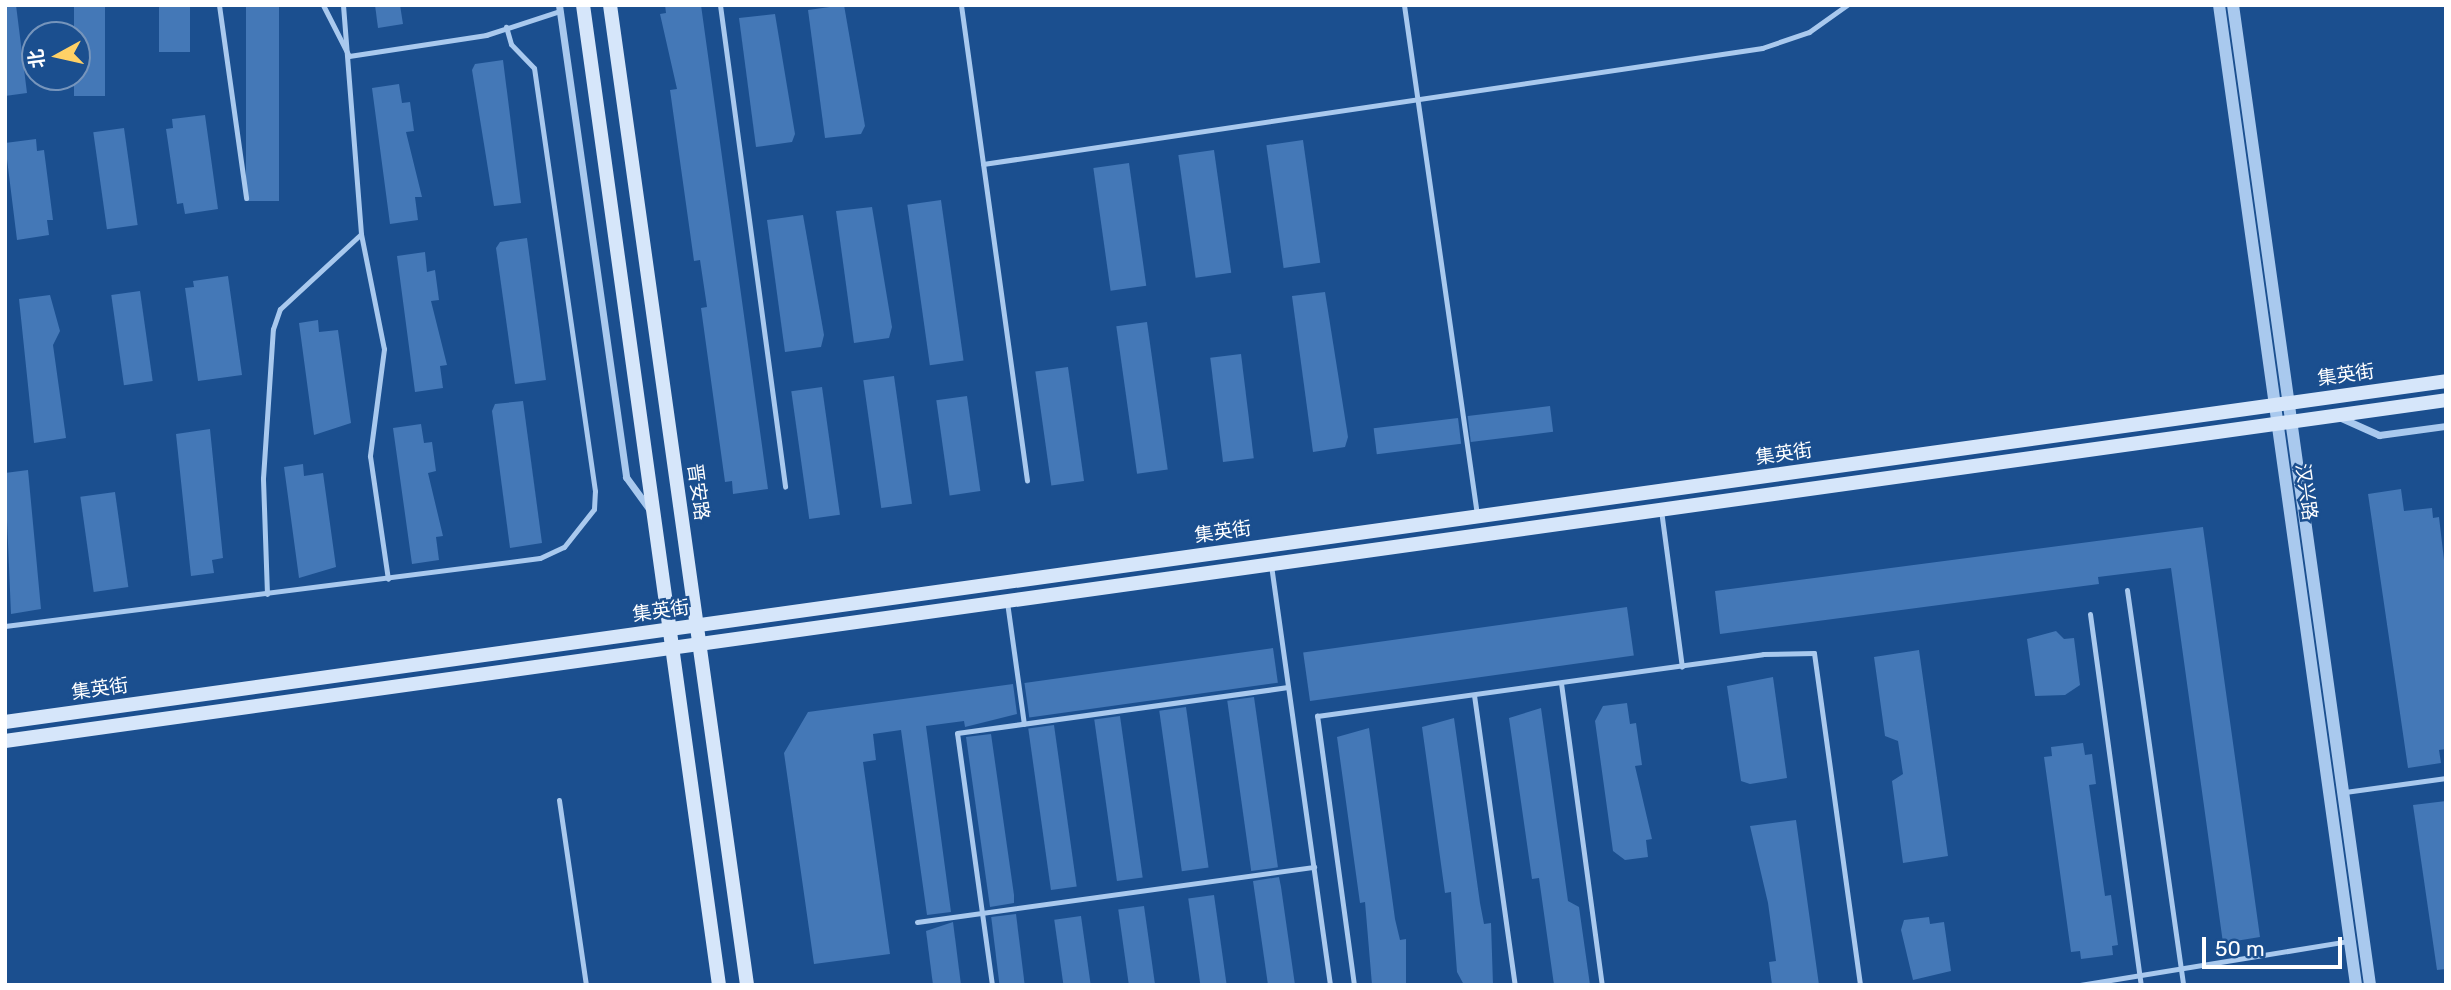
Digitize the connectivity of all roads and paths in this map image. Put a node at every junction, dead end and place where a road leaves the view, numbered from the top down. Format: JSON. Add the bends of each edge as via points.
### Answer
{"nodes":[{"id":1,"x":219,"y":5,"type":"edge"},
{"id":2,"x":323,"y":5,"type":"edge"},
{"id":3,"x":343,"y":5,"type":"edge"},
{"id":4,"x":583,"y":5,"type":"edge"},
{"id":5,"x":610,"y":5,"type":"edge"},
{"id":6,"x":720,"y":5,"type":"edge"},
{"id":7,"x":961,"y":5,"type":"edge"},
{"id":8,"x":1404,"y":5,"type":"edge"},
{"id":9,"x":1847,"y":5,"type":"edge"},
{"id":10,"x":2219,"y":5,"type":"edge"},
{"id":11,"x":2233,"y":5,"type":"edge"},
{"id":12,"x":559,"y":8,"type":"edge"},
{"id":13,"x":506,"y":27,"type":"junction"},
{"id":14,"x":349,"y":56,"type":"junction"},
{"id":15,"x":1417,"y":100,"type":"junction"},
{"id":16,"x":983,"y":164,"type":"junction"},
{"id":17,"x":246,"y":198,"type":"dead end"},
{"id":18,"x":361,"y":234,"type":"junction"},
{"id":19,"x":2446,"y":381,"type":"edge"},
{"id":20,"x":2446,"y":400,"type":"edge"},
{"id":21,"x":2282,"y":404,"type":"junction"},
{"id":22,"x":2335,"y":415,"type":"junction"},
{"id":23,"x":2284,"y":422,"type":"junction"},
{"id":24,"x":2446,"y":426,"type":"edge"},
{"id":25,"x":1027,"y":480,"type":"dead end"},
{"id":26,"x":785,"y":487,"type":"dead end"},
{"id":27,"x":1661,"y":510,"type":"junction"},
{"id":28,"x":654,"y":516,"type":"junction"},
{"id":29,"x":1477,"y":516,"type":"junction"},
{"id":30,"x":1271,"y":564,"type":"junction"},
{"id":31,"x":388,"y":579,"type":"junction"},
{"id":32,"x":2127,"y":590,"type":"dead end"},
{"id":33,"x":267,"y":594,"type":"junction"},
{"id":34,"x":1007,"y":601,"type":"junction"},
{"id":35,"x":2090,"y":614,"type":"dead end"},
{"id":36,"x":697,"y":625,"type":"junction"},
{"id":37,"x":5,"y":626,"type":"edge"},
{"id":38,"x":670,"y":629,"type":"junction"},
{"id":39,"x":699,"y":644,"type":"junction"},
{"id":40,"x":673,"y":647,"type":"junction"},
{"id":41,"x":1682,"y":667,"type":"junction"},
{"id":42,"x":1561,"y":683,"type":"junction"},
{"id":43,"x":1288,"y":687,"type":"junction"},
{"id":44,"x":1474,"y":695,"type":"junction"},
{"id":45,"x":5,"y":722,"type":"edge"},
{"id":46,"x":1024,"y":724,"type":"junction"},
{"id":47,"x":5,"y":741,"type":"edge"},
{"id":48,"x":2446,"y":778,"type":"edge"},
{"id":49,"x":2343,"y":792,"type":"junction"},
{"id":50,"x":559,"y":800,"type":"dead end"},
{"id":51,"x":1314,"y":867,"type":"junction"},
{"id":52,"x":982,"y":913,"type":"junction"},
{"id":53,"x":917,"y":922,"type":"dead end"},
{"id":54,"x":2350,"y":941,"type":"junction"},
{"id":55,"x":2181,"y":965,"type":"junction"},
{"id":56,"x":2139,"y":972,"type":"junction"},
{"id":57,"x":586,"y":985,"type":"edge"},
{"id":58,"x":719,"y":985,"type":"edge"},
{"id":59,"x":747,"y":985,"type":"edge"},
{"id":60,"x":992,"y":985,"type":"edge"},
{"id":61,"x":1330,"y":985,"type":"edge"},
{"id":62,"x":1354,"y":985,"type":"edge"},
{"id":63,"x":1515,"y":985,"type":"edge"},
{"id":64,"x":1602,"y":985,"type":"edge"},
{"id":65,"x":1860,"y":985,"type":"edge"},
{"id":66,"x":2080,"y":985,"type":"edge"},
{"id":67,"x":2141,"y":985,"type":"edge"},
{"id":68,"x":2183,"y":985,"type":"edge"},
{"id":69,"x":2356,"y":985,"type":"edge"},
{"id":70,"x":2370,"y":985,"type":"edge"}],
"edges":[{"from":1,"to":17,"type":"lane"},
{"from":2,"to":14,"type":"lane"},
{"from":3,"to":14,"type":"lane"},
{"from":4,"to":28,"type":"main road"},
{"from":5,"to":36,"type":"main road","name":"晋安路"},
{"from":6,"to":26,"type":"lane"},
{"from":7,"to":16,"type":"lane"},
{"from":8,"to":15,"type":"lane"},
{"from":9,"to":15,"type":"lane","via":[[1809,32],[1762,48]]},
{"from":10,"to":21,"type":"street","name":"汉兴路"},
{"from":11,"to":21,"type":"street","name":"汉兴路"},
{"from":12,"to":13,"type":"lane"},
{"from":12,"to":28,"type":"street","via":[[626,477]]},
{"from":13,"to":14,"type":"lane"},
{"from":13,"to":31,"type":"lane","via":[[511,44],[534,68],[594,509],[564,547],[549,555]]},
{"from":14,"to":18,"type":"lane"},
{"from":15,"to":16,"type":"lane"},
{"from":15,"to":29,"type":"lane"},
{"from":16,"to":25,"type":"lane"},
{"from":18,"to":31,"type":"lane","via":[[384,349],[370,456]]},
{"from":18,"to":33,"type":"lane","via":[[280,309],[272,329],[263,452]]},
{"from":19,"to":21,"type":"main road","name":"集英街"},
{"from":20,"to":22,"type":"main road","name":"集英街"},
{"from":21,"to":23,"type":"street","name":"汉兴路"},
{"from":21,"to":29,"type":"main road","name":"集英街"},
{"from":22,"to":23,"type":"main road","name":"集英街"},
{"from":22,"to":24,"type":"street","via":[[2379,435]]},
{"from":23,"to":27,"type":"main road","name":"集英街"},
{"from":23,"to":49,"type":"street","name":"汉兴路"},
{"from":23,"to":54,"type":"street","name":"汉兴路"},
{"from":27,"to":30,"type":"main road","name":"集英街"},
{"from":27,"to":41,"type":"lane"},
{"from":28,"to":38,"type":"main road"},
{"from":29,"to":36,"type":"main road","name":"集英街"},
{"from":30,"to":34,"type":"main road","name":"集英街"},
{"from":30,"to":43,"type":"lane"},
{"from":31,"to":33,"type":"lane"},
{"from":32,"to":55,"type":"lane"},
{"from":33,"to":37,"type":"lane"},
{"from":34,"to":39,"type":"main road","name":"集英街"},
{"from":34,"to":46,"type":"lane"},
{"from":35,"to":56,"type":"lane"},
{"from":36,"to":38,"type":"main road","name":"集英街"},
{"from":36,"to":39,"type":"main road","name":"晋安路"},
{"from":38,"to":40,"type":"main road"},
{"from":38,"to":45,"type":"main road","name":"集英街"},
{"from":39,"to":40,"type":"main road","name":"集英街"},
{"from":39,"to":59,"type":"main road","name":"晋安路"},
{"from":40,"to":47,"type":"main road","name":"集英街"},
{"from":40,"to":58,"type":"main road"},
{"from":41,"to":42,"type":"lane"},
{"from":41,"to":65,"type":"lane","via":[[1814,653]]},
{"from":42,"to":44,"type":"lane"},
{"from":42,"to":64,"type":"lane"},
{"from":43,"to":46,"type":"lane"},
{"from":43,"to":51,"type":"lane"},
{"from":44,"to":62,"type":"lane","via":[[1317,716]]},
{"from":44,"to":63,"type":"lane"},
{"from":46,"to":52,"type":"lane","via":[[957,733]]},
{"from":48,"to":49,"type":"lane"},
{"from":49,"to":70,"type":"street","name":"汉兴路"},
{"from":50,"to":57,"type":"lane"},
{"from":51,"to":52,"type":"lane"},
{"from":51,"to":61,"type":"lane"},
{"from":52,"to":53,"type":"lane"},
{"from":52,"to":60,"type":"lane"},
{"from":54,"to":55,"type":"lane"},
{"from":54,"to":69,"type":"street","name":"汉兴路"},
{"from":55,"to":56,"type":"lane"},
{"from":55,"to":68,"type":"lane"},
{"from":56,"to":66,"type":"lane"},
{"from":56,"to":67,"type":"lane"}]}
